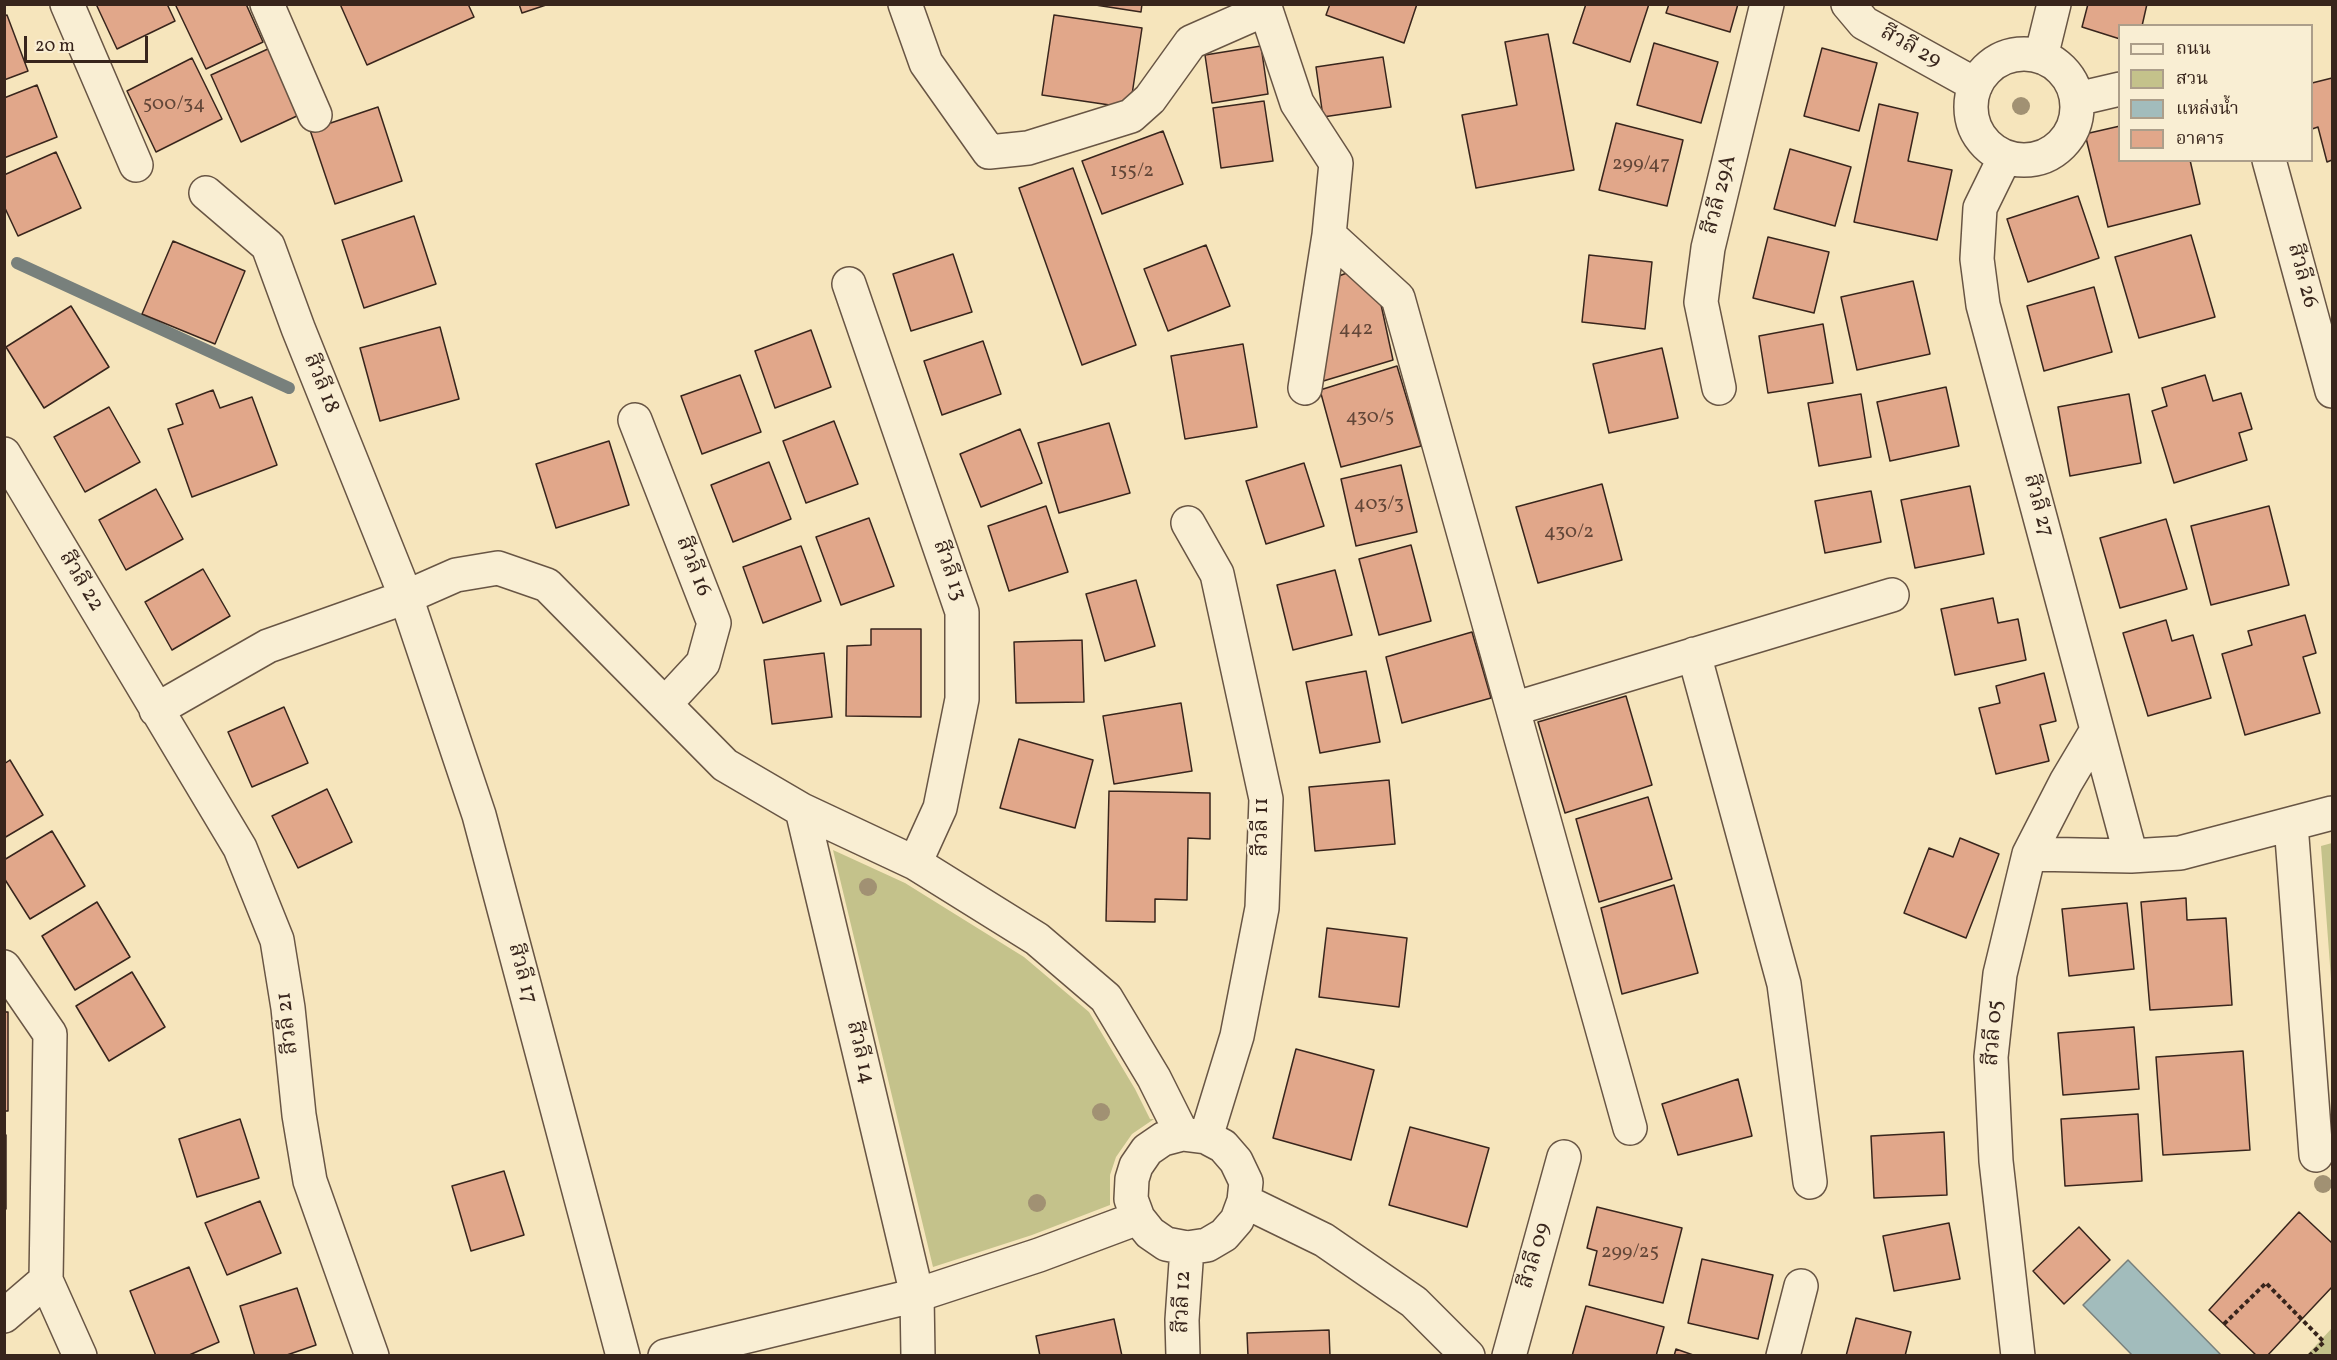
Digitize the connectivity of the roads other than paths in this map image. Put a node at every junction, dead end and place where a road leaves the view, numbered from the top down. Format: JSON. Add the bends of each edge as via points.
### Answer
{"nodes":[{"id":1,"x":67,"y":4,"type":"edge"},
{"id":2,"x":267,"y":4,"type":"edge"},
{"id":3,"x":905,"y":4,"type":"edge"},
{"id":4,"x":1767,"y":4,"type":"edge"},
{"id":5,"x":1848,"y":4,"type":"edge"},
{"id":6,"x":2054,"y":4,"type":"edge"},
{"id":7,"x":1265,"y":7,"type":"edge"},
{"id":8,"x":2041,"y":57,"type":"junction"},
{"id":9,"x":1976,"y":85,"type":"junction"},
{"id":10,"x":2118,"y":89,"type":"edge"},
{"id":11,"x":2077,"y":99,"type":"junction"},
{"id":12,"x":315,"y":115,"type":"dead end"},
{"id":13,"x":2005,"y":157,"type":"junction"},
{"id":14,"x":2270,"y":162,"type":"edge"},
{"id":15,"x":136,"y":165,"type":"dead end"},
{"id":16,"x":206,"y":193,"type":"dead end"},
{"id":17,"x":1329,"y":235,"type":"junction"},
{"id":18,"x":849,"y":284,"type":"dead end"},
{"id":19,"x":1305,"y":388,"type":"dead end"},
{"id":20,"x":1719,"y":388,"type":"dead end"},
{"id":21,"x":2332,"y":391,"type":"edge"},
{"id":22,"x":635,"y":420,"type":"dead end"},
{"id":23,"x":4,"y":454,"type":"edge"},
{"id":24,"x":1188,"y":523,"type":"dead end"},
{"id":25,"x":1892,"y":595,"type":"dead end"},
{"id":26,"x":406,"y":597,"type":"junction"},
{"id":27,"x":1694,"y":654,"type":"junction"},
{"id":28,"x":664,"y":704,"type":"junction"},
{"id":29,"x":1513,"y":709,"type":"junction"},
{"id":30,"x":156,"y":710,"type":"junction"},
{"id":31,"x":2097,"y":730,"type":"junction"},
{"id":32,"x":802,"y":810,"type":"junction"},
{"id":33,"x":2332,"y":813,"type":"edge"},
{"id":34,"x":2291,"y":824,"type":"junction"},
{"id":35,"x":2029,"y":854,"type":"junction"},
{"id":36,"x":2132,"y":856,"type":"junction"},
{"id":37,"x":915,"y":863,"type":"junction"},
{"id":38,"x":4,"y":967,"type":"edge"},
{"id":39,"x":1630,"y":1128,"type":"dead end"},
{"id":40,"x":1194,"y":1135,"type":"junction"},
{"id":41,"x":2316,"y":1155,"type":"dead end"},
{"id":42,"x":1564,"y":1157,"type":"dead end"},
{"id":43,"x":1810,"y":1182,"type":"dead end"},
{"id":44,"x":1244,"y":1201,"type":"junction"},
{"id":45,"x":1138,"y":1218,"type":"junction"},
{"id":46,"x":1187,"y":1248,"type":"junction"},
{"id":47,"x":46,"y":1280,"type":"junction"},
{"id":48,"x":1801,"y":1286,"type":"dead end"},
{"id":49,"x":917,"y":1295,"type":"junction"},
{"id":50,"x":4,"y":1316,"type":"edge"},
{"id":51,"x":80,"y":1356,"type":"edge"},
{"id":52,"x":372,"y":1356,"type":"edge"},
{"id":53,"x":623,"y":1356,"type":"edge"},
{"id":54,"x":665,"y":1356,"type":"edge"},
{"id":55,"x":918,"y":1356,"type":"edge"},
{"id":56,"x":1183,"y":1356,"type":"edge"},
{"id":57,"x":1468,"y":1356,"type":"edge"},
{"id":58,"x":1509,"y":1356,"type":"edge"},
{"id":59,"x":1783,"y":1356,"type":"edge"},
{"id":60,"x":2018,"y":1356,"type":"edge"}],
"edges":[{"from":1,"to":15,"type":"street"},
{"from":2,"to":12,"type":"street"},
{"from":3,"to":7,"type":"street","via":[[926,63],[989,152],[1028,148],[1131,116],[1150,99],[1191,42]]},
{"from":4,"to":20,"type":"street","name":"สีวลี 29A","via":[[1708,248],[1701,303]]},
{"from":5,"to":9,"type":"street","name":"สีวลี 29","via":[[1864,22]]},
{"from":6,"to":8,"type":"street"},
{"from":7,"to":17,"type":"street","via":[[1297,103],[1336,163]]},
{"from":8,"to":9,"type":"street","via":[[2019,54],[2002,59],[1986,70]]},
{"from":8,"to":11,"type":"street","via":[[2057,65]]},
{"from":9,"to":13,"type":"street","via":[[1971,115],[1978,133],[1989,147]]},
{"from":10,"to":11,"type":"street"},
{"from":11,"to":13,"type":"street","via":[[2070,135],[2058,148],[2042,158],[2024,161]]},
{"from":13,"to":31,"type":"street","name":"สีวลี 27","via":[[1980,208],[1977,259],[1983,305]]},
{"from":14,"to":21,"type":"street","name":"สีวลี 26"},
{"from":16,"to":26,"type":"street","name":"สีวลี 18","via":[[268,246]]},
{"from":17,"to":19,"type":"street"},
{"from":17,"to":29,"type":"street","via":[[1398,298]]},
{"from":18,"to":37,"type":"street","name":"สีวลี 13","via":[[962,612],[962,699],[940,808]]},
{"from":22,"to":28,"type":"street","name":"สีวลี 16","via":[[714,623],[703,663]]},
{"from":23,"to":30,"type":"street","name":"สีวลี 22"},
{"from":24,"to":40,"type":"street","name":"สีวลี 11","via":[[1217,574],[1266,799],[1262,908],[1237,1036]]},
{"from":25,"to":27,"type":"street"},
{"from":26,"to":28,"type":"street","via":[[456,575],[498,568],[547,585]]},
{"from":26,"to":30,"type":"street","via":[[268,646]]},
{"from":26,"to":53,"type":"street","name":"สีวลี 17","via":[[479,815]]},
{"from":27,"to":29,"type":"street"},
{"from":27,"to":43,"type":"street","via":[[1784,984]]},
{"from":28,"to":32,"type":"street","via":[[725,765]]},
{"from":29,"to":39,"type":"street"},
{"from":30,"to":52,"type":"street","name":"สีวลี 21","via":[[240,848],[277,940],[310,1180]]},
{"from":31,"to":35,"type":"street","name":"สีวลี 05"},
{"from":31,"to":36,"type":"street","name":"สีวลี 27"},
{"from":32,"to":37,"type":"street"},
{"from":32,"to":49,"type":"street","name":"สีวลี 14"},
{"from":33,"to":34,"type":"street"},
{"from":34,"to":36,"type":"street","via":[[2180,853]]},
{"from":34,"to":41,"type":"street"},
{"from":35,"to":36,"type":"street"},
{"from":35,"to":60,"type":"street","name":"สีวลี 05","via":[[2000,974],[1991,1057],[1996,1161]]},
{"from":37,"to":40,"type":"street","via":[[1037,939],[1106,998]]},
{"from":38,"to":47,"type":"street","via":[[50,1034]]},
{"from":40,"to":44,"type":"street","via":[[1223,1146],[1236,1161],[1246,1182]]},
{"from":40,"to":45,"type":"street","via":[[1163,1138],[1147,1150],[1136,1166],[1131,1199]]},
{"from":42,"to":58,"type":"street","name":"สีวลี 09"},
{"from":44,"to":46,"type":"street","via":[[1237,1220],[1224,1235],[1207,1245]]},
{"from":44,"to":57,"type":"street","via":[[1324,1240],[1414,1302]]},
{"from":45,"to":46,"type":"street","via":[[1150,1233],[1167,1244]]},
{"from":45,"to":49,"type":"street"},
{"from":46,"to":56,"type":"street","name":"สีวลี 12"},
{"from":47,"to":50,"type":"street"},
{"from":47,"to":51,"type":"street"},
{"from":48,"to":59,"type":"street"},
{"from":49,"to":54,"type":"street"},
{"from":49,"to":55,"type":"street","name":"สีวลี 14"}]}
